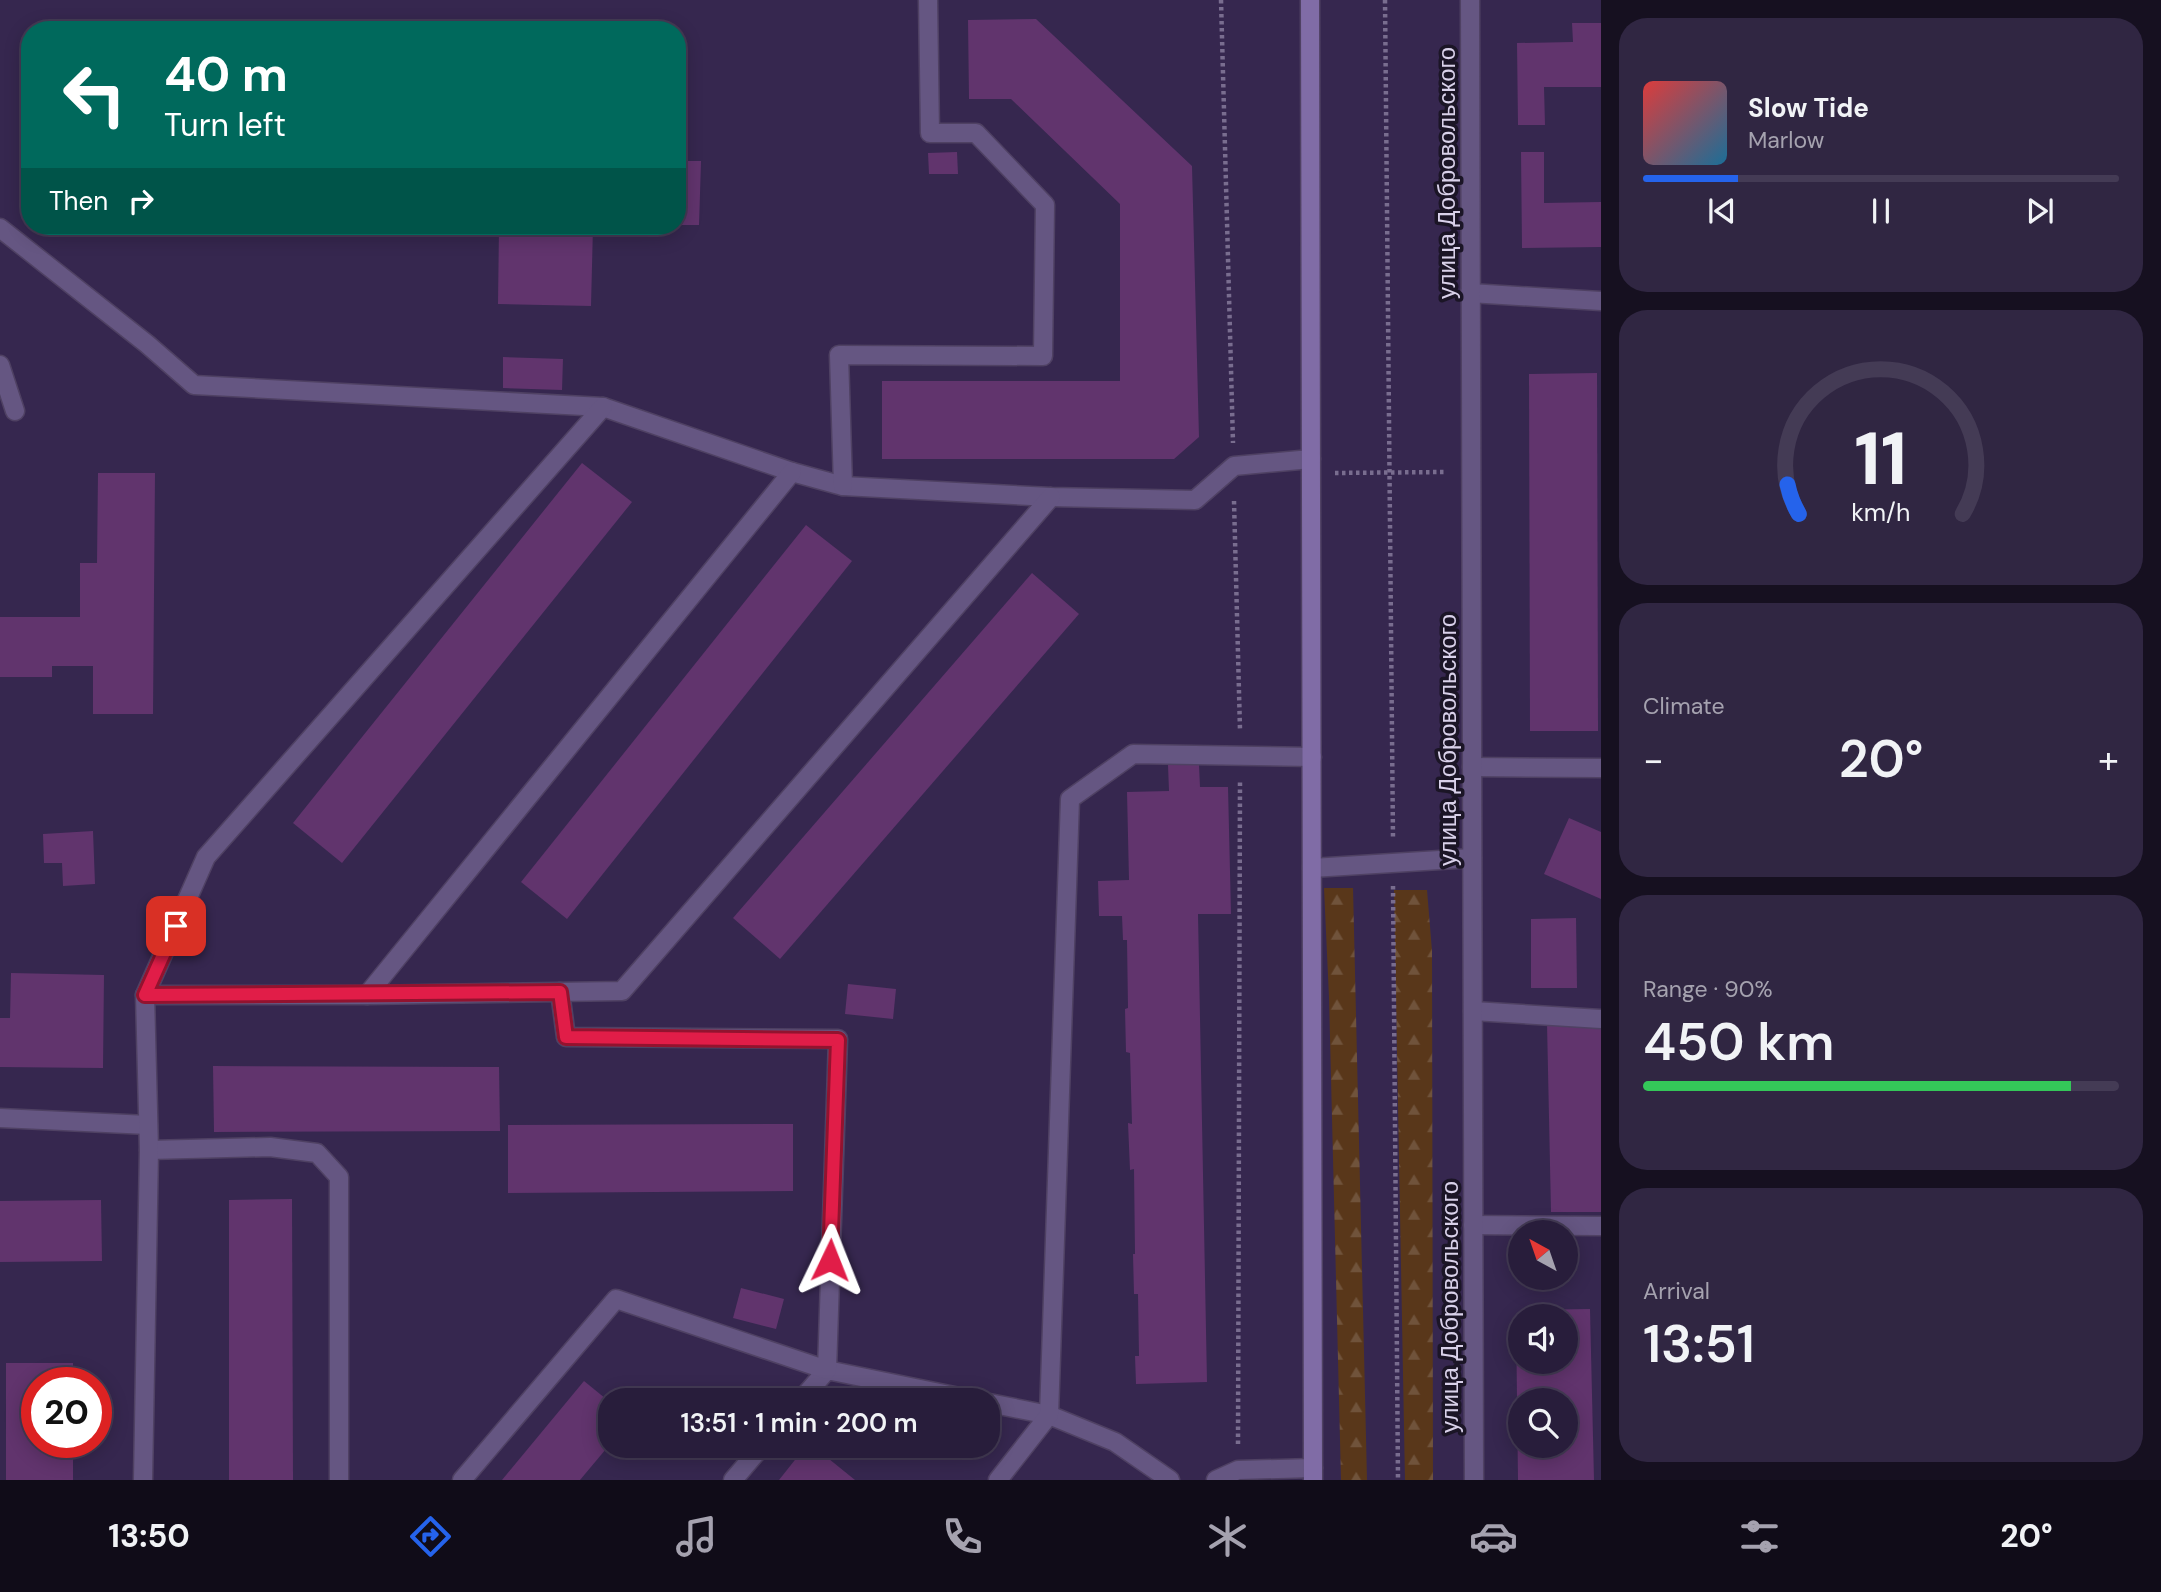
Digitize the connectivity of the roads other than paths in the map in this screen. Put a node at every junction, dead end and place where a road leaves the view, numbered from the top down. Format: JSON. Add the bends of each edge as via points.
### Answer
{"nodes":[{"id":1,"x":928,"y":0,"type":"edge"},
{"id":2,"x":1310,"y":0,"type":"edge"},
{"id":3,"x":1469,"y":0,"type":"edge"},
{"id":4,"x":0,"y":228,"type":"edge"},
{"id":5,"x":1471,"y":293,"type":"junction"},
{"id":6,"x":1601,"y":301,"type":"edge"},
{"id":7,"x":0,"y":365,"type":"edge"},
{"id":8,"x":603,"y":407,"type":"junction"},
{"id":9,"x":15,"y":411,"type":"dead end"},
{"id":10,"x":1311,"y":466,"type":"junction"},
{"id":11,"x":792,"y":472,"type":"junction"},
{"id":12,"x":843,"y":486,"type":"junction"},
{"id":13,"x":1051,"y":497,"type":"junction"},
{"id":14,"x":1312,"y":757,"type":"junction"},
{"id":15,"x":1472,"y":766,"type":"junction"},
{"id":16,"x":1601,"y":768,"type":"edge"},
{"id":17,"x":1472,"y":858,"type":"junction"},
{"id":18,"x":1312,"y":868,"type":"junction"},
{"id":19,"x":560,"y":992,"type":"junction"},
{"id":20,"x":145,"y":995,"type":"junction"},
{"id":21,"x":367,"y":995,"type":"junction"},
{"id":22,"x":1473,"y":1011,"type":"junction"},
{"id":23,"x":1601,"y":1019,"type":"edge"},
{"id":24,"x":0,"y":1118,"type":"edge"},
{"id":25,"x":148,"y":1125,"type":"junction"},
{"id":26,"x":149,"y":1150,"type":"junction"},
{"id":27,"x":1473,"y":1225,"type":"junction"},
{"id":28,"x":1601,"y":1226,"type":"edge"},
{"id":29,"x":827,"y":1370,"type":"junction"},
{"id":30,"x":811,"y":1388,"type":"edge"},
{"id":31,"x":915,"y":1388,"type":"edge"},
{"id":32,"x":1000,"y":1405,"type":"edge"},
{"id":33,"x":1049,"y":1415,"type":"junction"},
{"id":34,"x":752,"y":1458,"type":"edge"},
{"id":35,"x":1312,"y":1474,"type":"edge"},
{"id":36,"x":143,"y":1480,"type":"edge"},
{"id":37,"x":339,"y":1480,"type":"edge"},
{"id":38,"x":462,"y":1480,"type":"edge"},
{"id":39,"x":733,"y":1480,"type":"edge"},
{"id":40,"x":998,"y":1480,"type":"edge"},
{"id":41,"x":1170,"y":1480,"type":"edge"},
{"id":42,"x":1216,"y":1480,"type":"edge"},
{"id":43,"x":1474,"y":1480,"type":"edge"}],
"edges":[{"from":1,"to":12,"type":"street","via":[[930,132],[976,133],[1045,205],[1043,356],[839,355]]},
{"from":2,"to":10,"type":"main road"},
{"from":3,"to":5,"type":"street","name":"улица Добровольского"},
{"from":4,"to":8,"type":"street","via":[[194,385]]},
{"from":5,"to":6,"type":"street"},
{"from":5,"to":15,"type":"street","name":"улица Добровольского"},
{"from":7,"to":9,"type":"street"},
{"from":8,"to":11,"type":"street"},
{"from":8,"to":20,"type":"street","via":[[206,857]]},
{"from":10,"to":13,"type":"street","via":[[1234,466],[1195,500]]},
{"from":10,"to":14,"type":"main road"},
{"from":11,"to":12,"type":"street"},
{"from":11,"to":21,"type":"street"},
{"from":12,"to":13,"type":"street"},
{"from":13,"to":19,"type":"street","via":[[622,991]]},
{"from":14,"to":18,"type":"main road"},
{"from":14,"to":33,"type":"street","via":[[1133,754],[1070,799]]},
{"from":15,"to":16,"type":"street"},
{"from":15,"to":17,"type":"street","name":"улица Добровольского"},
{"from":17,"to":18,"type":"street"},
{"from":17,"to":22,"type":"street","name":"улица Добровольского"},
{"from":18,"to":35,"type":"main road"},
{"from":19,"to":21,"type":"street"},
{"from":19,"to":29,"type":"street","via":[[566,1037],[838,1040]]},
{"from":20,"to":21,"type":"street"},
{"from":20,"to":25,"type":"street"},
{"from":22,"to":23,"type":"street"},
{"from":22,"to":27,"type":"street","name":"улица Добровольского"},
{"from":24,"to":25,"type":"street"},
{"from":25,"to":26,"type":"street"},
{"from":26,"to":36,"type":"street"},
{"from":26,"to":37,"type":"street","via":[[270,1147],[317,1153],[339,1177]]},
{"from":27,"to":28,"type":"street"},
{"from":27,"to":43,"type":"street","name":"улица Добровольского"},
{"from":29,"to":30,"type":"street"},
{"from":29,"to":31,"type":"street"},
{"from":29,"to":38,"type":"street","via":[[615,1299]]},
{"from":32,"to":33,"type":"street"},
{"from":33,"to":40,"type":"street"},
{"from":33,"to":41,"type":"street","via":[[1115,1442]]},
{"from":34,"to":39,"type":"street"},
{"from":35,"to":42,"type":"street","via":[[1238,1470]]}]}
